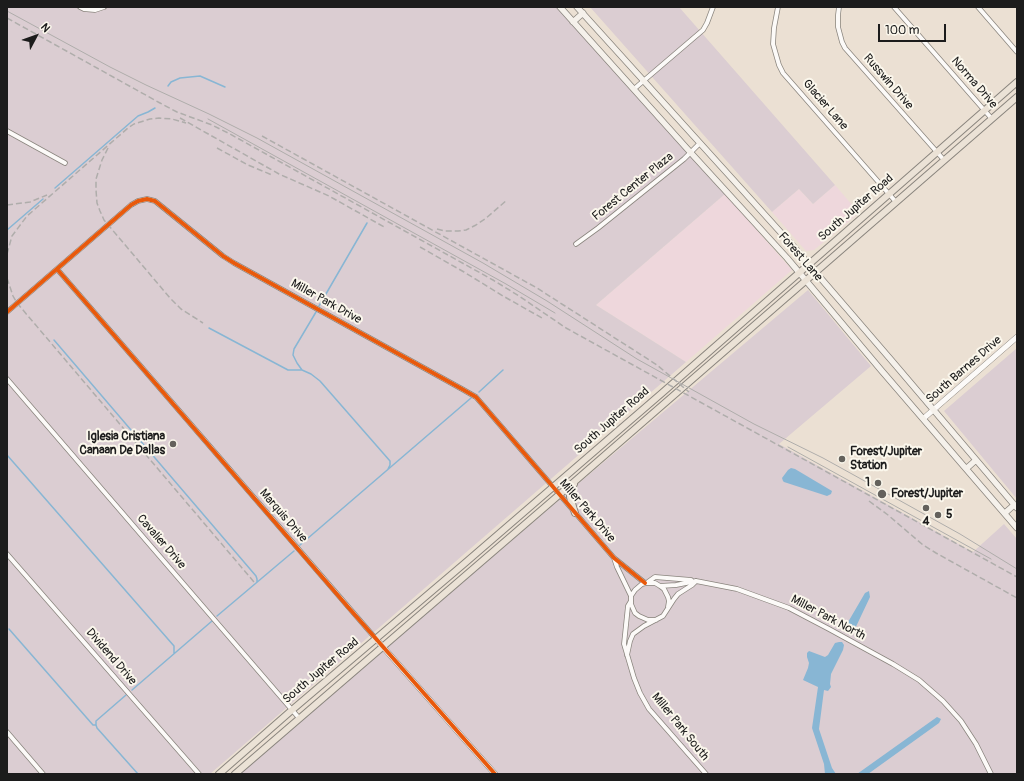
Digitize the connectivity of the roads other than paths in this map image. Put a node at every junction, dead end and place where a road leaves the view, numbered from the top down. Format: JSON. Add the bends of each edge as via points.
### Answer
{"nodes":[{"id":1,"x":80,"y":7,"type":"edge"},
{"id":2,"x":104,"y":7,"type":"edge"},
{"id":3,"x":560,"y":7,"type":"edge"},
{"id":4,"x":577,"y":7,"type":"edge"},
{"id":5,"x":712,"y":7,"type":"edge"},
{"id":6,"x":778,"y":7,"type":"edge"},
{"id":7,"x":839,"y":7,"type":"edge"},
{"id":8,"x":894,"y":7,"type":"edge"},
{"id":9,"x":978,"y":7,"type":"edge"},
{"id":10,"x":583,"y":13,"type":"junction"},
{"id":11,"x":573,"y":22,"type":"junction"},
{"id":12,"x":1017,"y":52,"type":"edge"},
{"id":13,"x":644,"y":81,"type":"junction"},
{"id":14,"x":1017,"y":82,"type":"edge"},
{"id":15,"x":634,"y":89,"type":"junction"},
{"id":16,"x":1017,"y":97,"type":"edge"},
{"id":17,"x":985,"y":111,"type":"junction"},
{"id":18,"x":992,"y":118,"type":"junction"},
{"id":19,"x":7,"y":131,"type":"edge"},
{"id":20,"x":700,"y":143,"type":"junction"},
{"id":21,"x":691,"y":153,"type":"junction"},
{"id":22,"x":936,"y":153,"type":"junction"},
{"id":23,"x":944,"y":160,"type":"junction"},
{"id":24,"x":65,"y":163,"type":"dead end"},
{"id":25,"x":890,"y":193,"type":"junction"},
{"id":26,"x":896,"y":202,"type":"junction"},
{"id":27,"x":576,"y":244,"type":"dead end"},
{"id":28,"x":808,"y":264,"type":"junction"},
{"id":29,"x":57,"y":269,"type":"junction"},
{"id":30,"x":800,"y":272,"type":"junction"},
{"id":31,"x":815,"y":272,"type":"junction"},
{"id":32,"x":806,"y":280,"type":"junction"},
{"id":33,"x":7,"y":312,"type":"edge"},
{"id":34,"x":726,"y":337,"type":"junction"},
{"id":35,"x":1017,"y":337,"type":"edge"},
{"id":36,"x":733,"y":344,"type":"junction"},
{"id":37,"x":7,"y":379,"type":"edge"},
{"id":38,"x":934,"y":410,"type":"junction"},
{"id":39,"x":924,"y":418,"type":"junction"},
{"id":40,"x":623,"y":426,"type":"junction"},
{"id":41,"x":630,"y":434,"type":"junction"},
{"id":42,"x":976,"y":460,"type":"junction"},
{"id":43,"x":967,"y":468,"type":"junction"},
{"id":44,"x":574,"y":482,"type":"junction"},
{"id":45,"x":553,"y":487,"type":"junction"},
{"id":46,"x":559,"y":495,"type":"junction"},
{"id":47,"x":1016,"y":507,"type":"edge"},
{"id":48,"x":575,"y":513,"type":"junction"},
{"id":49,"x":1005,"y":513,"type":"junction"},
{"id":50,"x":1017,"y":528,"type":"edge"},
{"id":51,"x":7,"y":554,"type":"edge"},
{"id":52,"x":614,"y":558,"type":"junction"},
{"id":53,"x":465,"y":563,"type":"junction"},
{"id":54,"x":471,"y":570,"type":"junction"},
{"id":55,"x":696,"y":581,"type":"junction"},
{"id":56,"x":646,"y":583,"type":"junction"},
{"id":57,"x":660,"y":586,"type":"junction"},
{"id":58,"x":631,"y":598,"type":"junction"},
{"id":59,"x":667,"y":610,"type":"junction"},
{"id":60,"x":656,"y":620,"type":"junction"},
{"id":61,"x":376,"y":639,"type":"junction"},
{"id":62,"x":382,"y":646,"type":"junction"},
{"id":63,"x":626,"y":656,"type":"junction"},
{"id":64,"x":292,"y":710,"type":"junction"},
{"id":65,"x":299,"y":718,"type":"junction"},
{"id":66,"x":7,"y":732,"type":"edge"},
{"id":67,"x":249,"y":748,"type":"junction"},
{"id":68,"x":255,"y":756,"type":"junction"},
{"id":69,"x":43,"y":774,"type":"edge"},
{"id":70,"x":199,"y":774,"type":"edge"},
{"id":71,"x":220,"y":774,"type":"edge"},
{"id":72,"x":235,"y":774,"type":"edge"},
{"id":73,"x":495,"y":774,"type":"edge"},
{"id":74,"x":706,"y":774,"type":"edge"},
{"id":75,"x":991,"y":774,"type":"edge"}],
"edges":[{"from":1,"to":2,"type":"street","via":[[95,10]]},
{"from":3,"to":11,"type":"main road","name":"Forest Lane"},
{"from":4,"to":10,"type":"main road","name":"Forest Lane"},
{"from":5,"to":13,"type":"street","via":[[703,30]]},
{"from":6,"to":25,"type":"street","name":"Glacier Lane","via":[[774,44],[779,65]]},
{"from":7,"to":22,"type":"street","name":"Russwin Drive","via":[[838,27],[845,48]]},
{"from":8,"to":17,"type":"street","name":"Norma Drive"},
{"from":9,"to":12,"type":"street"},
{"from":10,"to":11,"type":"main road"},
{"from":10,"to":13,"type":"main road","name":"Forest Lane"},
{"from":11,"to":15,"type":"main road","name":"Forest Lane"},
{"from":13,"to":15,"type":"street"},
{"from":13,"to":20,"type":"main road","name":"Forest Lane"},
{"from":14,"to":17,"type":"main road","name":"South Jupiter Road"},
{"from":15,"to":21,"type":"main road","name":"Forest Lane"},
{"from":16,"to":18,"type":"main road","name":"South Jupiter Road"},
{"from":17,"to":18,"type":"street","name":"Norma Drive"},
{"from":17,"to":22,"type":"main road","name":"South Jupiter Road"},
{"from":18,"to":23,"type":"main road","name":"South Jupiter Road"},
{"from":19,"to":24,"type":"street"},
{"from":20,"to":21,"type":"street","name":"Forest Center Plaza"},
{"from":20,"to":28,"type":"main road","name":"Forest Lane"},
{"from":21,"to":27,"type":"street","name":"Forest Center Plaza"},
{"from":21,"to":30,"type":"main road","name":"Forest Lane"},
{"from":22,"to":23,"type":"street","name":"Russwin Drive"},
{"from":22,"to":25,"type":"main road","name":"South Jupiter Road"},
{"from":23,"to":26,"type":"main road","name":"South Jupiter Road"},
{"from":25,"to":26,"type":"street","name":"Glacier Lane"},
{"from":25,"to":28,"type":"main road","name":"South Jupiter Road"},
{"from":26,"to":31,"type":"main road","name":"South Jupiter Road"},
{"from":28,"to":30,"type":"main road","name":"South Jupiter Road"},
{"from":28,"to":31,"type":"main road","name":"Forest Lane"},
{"from":29,"to":33,"type":"street","name":"Miller Park Drive"},
{"from":29,"to":45,"type":"street","name":"Miller Park Drive","via":[[131,205],[138,201],[155,201],[234,263],[476,397]]},
{"from":29,"to":61,"type":"street","name":"Marquis Drive"},
{"from":30,"to":32,"type":"main road","name":"Forest Lane"},
{"from":30,"to":34,"type":"main road","name":"South Jupiter Road"},
{"from":31,"to":32,"type":"main road","name":"South Jupiter Road"},
{"from":31,"to":38,"type":"main road","name":"Forest Lane"},
{"from":32,"to":36,"type":"main road","name":"South Jupiter Road"},
{"from":32,"to":39,"type":"main road","name":"Forest Lane"},
{"from":34,"to":36,"type":"main road"},
{"from":34,"to":40,"type":"main road","name":"South Jupiter Road"},
{"from":35,"to":38,"type":"street","name":"South Barnes Drive"},
{"from":36,"to":41,"type":"main road","name":"South Jupiter Road"},
{"from":37,"to":64,"type":"street","name":"Cavalier Drive"},
{"from":38,"to":39,"type":"street","name":"South Barnes Drive"},
{"from":38,"to":42,"type":"main road","name":"Forest Lane"},
{"from":39,"to":43,"type":"main road","name":"Forest Lane"},
{"from":40,"to":41,"type":"main road"},
{"from":40,"to":45,"type":"main road","name":"South Jupiter Road"},
{"from":41,"to":44,"type":"main road","name":"South Jupiter Road"},
{"from":42,"to":43,"type":"main road"},
{"from":42,"to":47,"type":"main road","name":"Forest Lane"},
{"from":43,"to":49,"type":"main road","name":"Forest Lane"},
{"from":44,"to":46,"type":"main road","name":"South Jupiter Road"},
{"from":44,"to":48,"type":"main road","via":[[570,497]]},
{"from":45,"to":46,"type":"street","name":"Miller Park Drive"},
{"from":45,"to":53,"type":"main road","name":"South Jupiter Road"},
{"from":46,"to":48,"type":"street","name":"Miller Park Drive"},
{"from":46,"to":54,"type":"main road","name":"South Jupiter Road"},
{"from":47,"to":49,"type":"main road"},
{"from":48,"to":52,"type":"street","name":"Miller Park Drive"},
{"from":49,"to":50,"type":"main road","name":"Forest Lane"},
{"from":51,"to":70,"type":"street","name":"Dividend Drive"},
{"from":52,"to":56,"type":"street","name":"Miller Park North"},
{"from":52,"to":58,"type":"street"},
{"from":53,"to":54,"type":"main road"},
{"from":53,"to":61,"type":"main road","name":"South Jupiter Road"},
{"from":54,"to":62,"type":"main road","name":"South Jupiter Road"},
{"from":55,"to":56,"type":"street","via":[[655,577]]},
{"from":55,"to":57,"type":"street","name":"Miller Park North"},
{"from":55,"to":59,"type":"street","via":[[678,594]]},
{"from":55,"to":75,"type":"street","name":"Miller Park North","via":[[737,589],[789,608],[919,680],[943,700],[961,721]]},
{"from":56,"to":57,"type":"street","name":"Miller Park North"},
{"from":56,"to":58,"type":"street","via":[[638,587]]},
{"from":57,"to":59,"type":"street","via":[[668,597]]},
{"from":58,"to":60,"type":"street","via":[[633,608],[639,616]]},
{"from":58,"to":63,"type":"street","name":"Miller Park South","via":[[624,644]]},
{"from":59,"to":60,"type":"street"},
{"from":60,"to":63,"type":"street","via":[[633,634]]},
{"from":61,"to":62,"type":"street","name":"Marquis Drive"},
{"from":61,"to":64,"type":"main road","name":"South Jupiter Road"},
{"from":62,"to":65,"type":"main road","name":"South Jupiter Road"},
{"from":62,"to":73,"type":"street","name":"Marquis Drive"},
{"from":63,"to":74,"type":"street","name":"Miller Park South","via":[[649,709]]},
{"from":64,"to":65,"type":"street","name":"Cavalier Drive"},
{"from":64,"to":67,"type":"main road","name":"South Jupiter Road"},
{"from":65,"to":68,"type":"main road","name":"South Jupiter Road"},
{"from":66,"to":69,"type":"street"},
{"from":67,"to":68,"type":"main road"},
{"from":67,"to":71,"type":"main road","name":"South Jupiter Road"},
{"from":68,"to":72,"type":"main road","name":"South Jupiter Road"}]}
